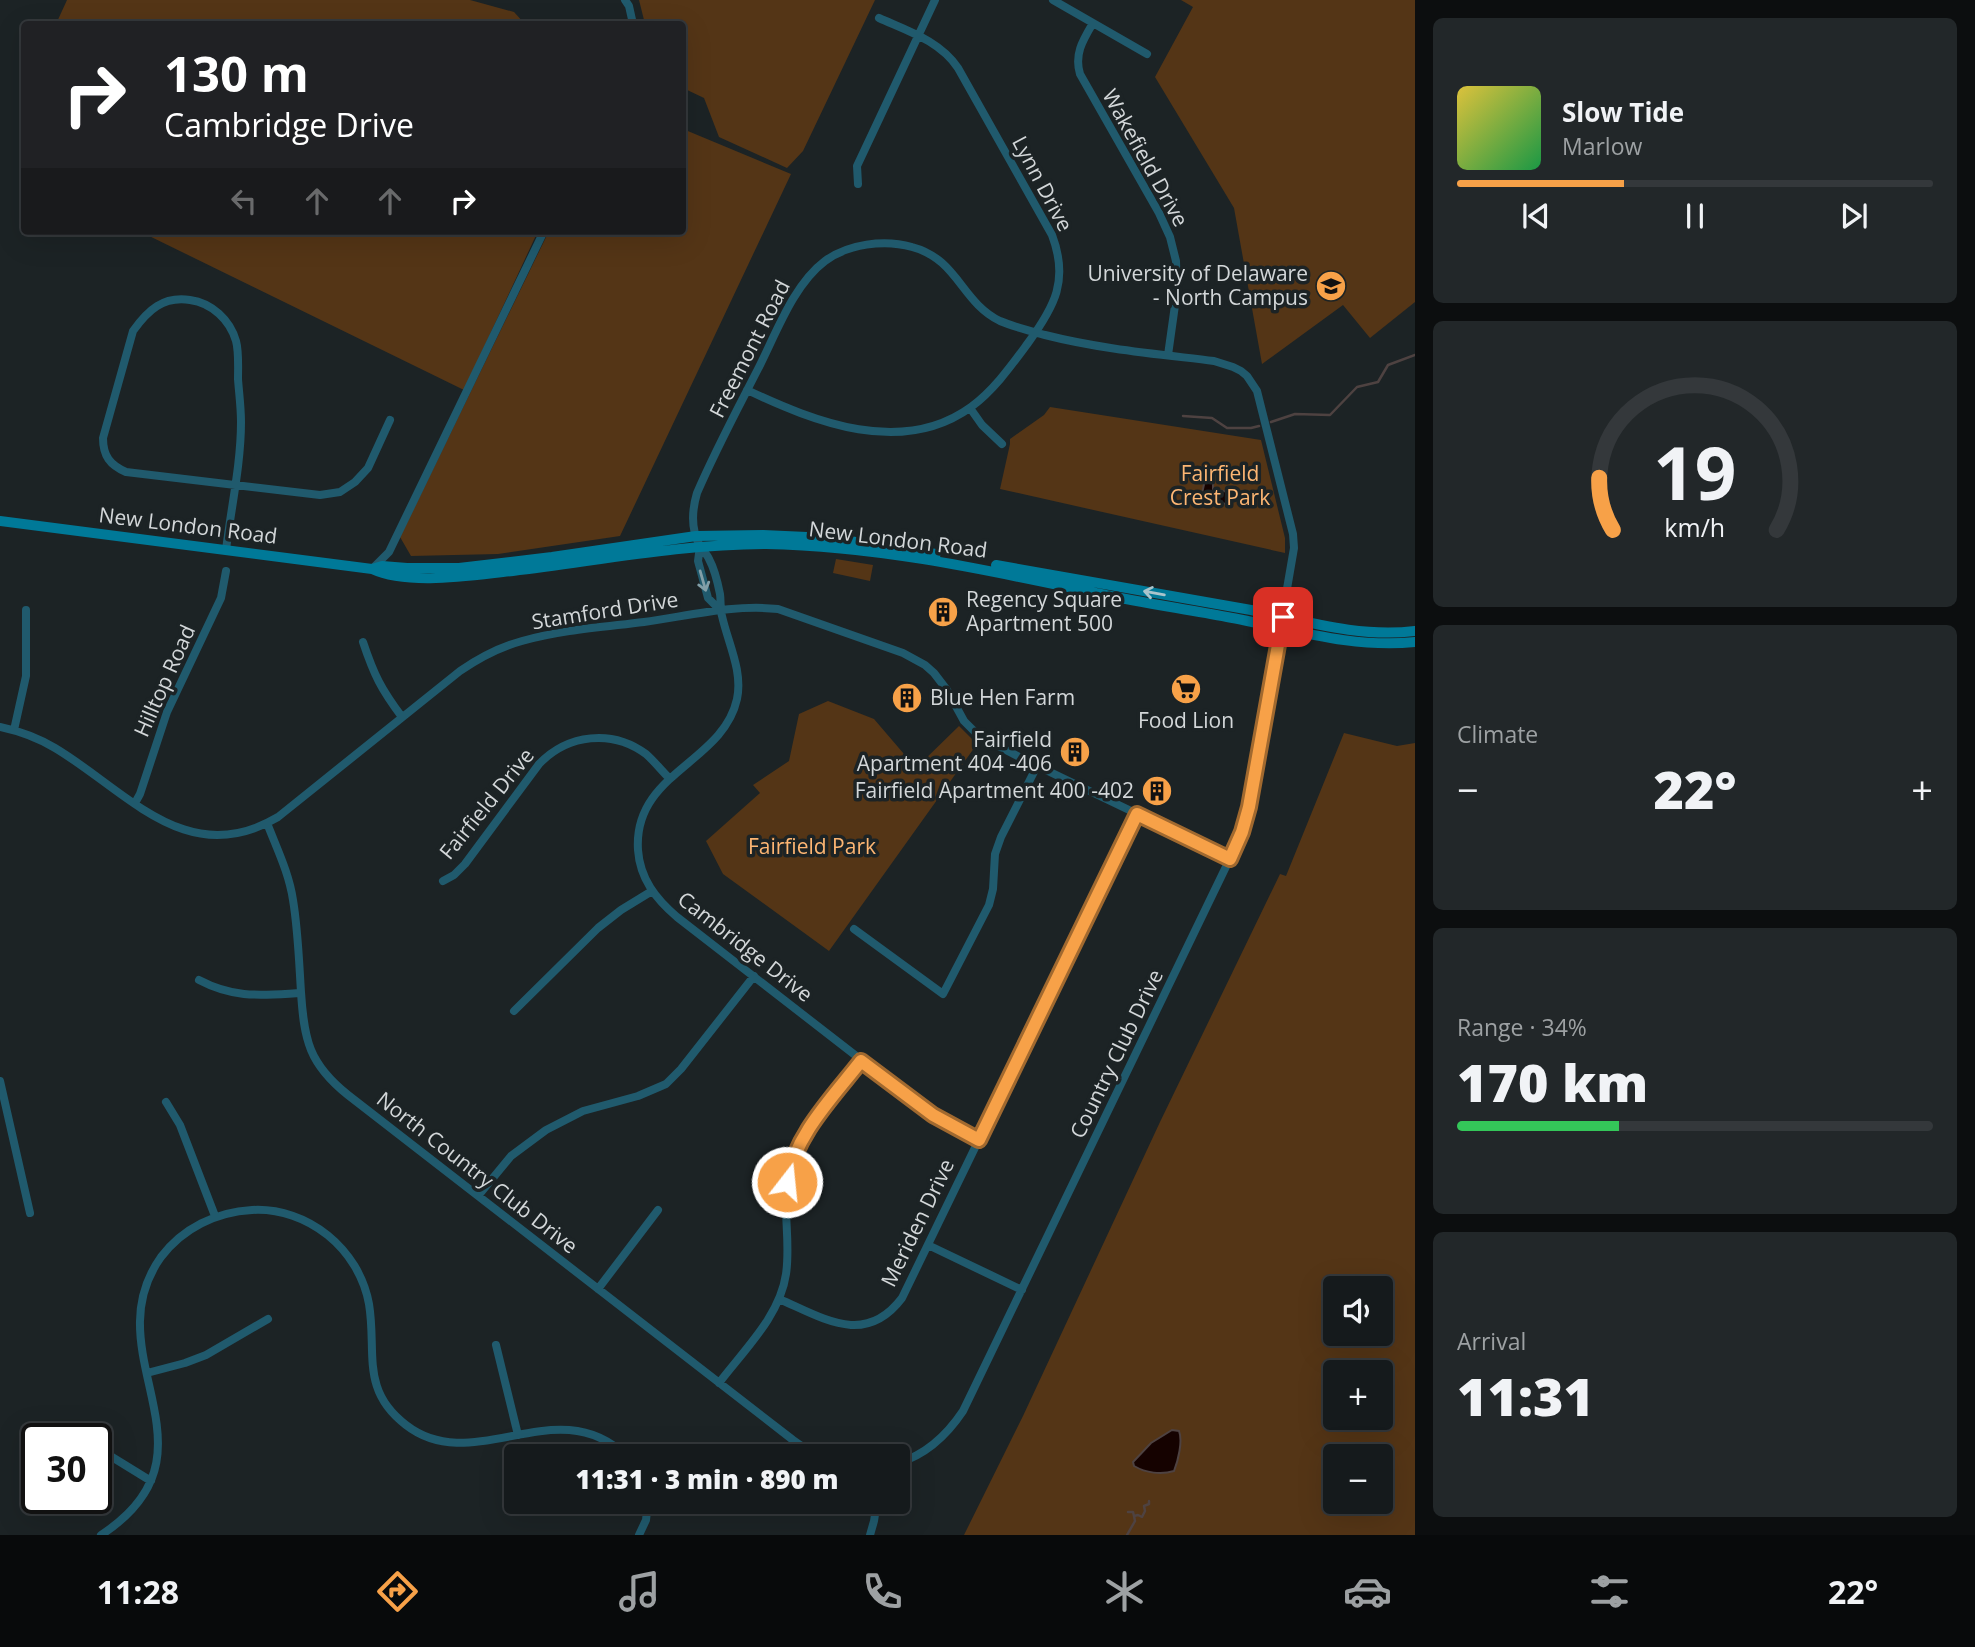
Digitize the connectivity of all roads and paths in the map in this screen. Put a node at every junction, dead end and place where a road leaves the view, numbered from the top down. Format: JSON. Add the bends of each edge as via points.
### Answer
{"nodes":[{"id":1,"x":625,"y":0,"type":"edge"},
{"id":2,"x":935,"y":0,"type":"edge"},
{"id":3,"x":1053,"y":0,"type":"edge"},
{"id":4,"x":879,"y":18,"type":"dead end"},
{"id":5,"x":632,"y":21,"type":"edge"},
{"id":6,"x":1093,"y":23,"type":"junction"},
{"id":7,"x":918,"y":36,"type":"junction"},
{"id":8,"x":1147,"y":54,"type":"dead end"},
{"id":9,"x":858,"y":184,"type":"dead end"},
{"id":10,"x":542,"y":235,"type":"edge"},
{"id":11,"x":1036,"y":332,"type":"junction"},
{"id":12,"x":1168,"y":355,"type":"junction"},
{"id":13,"x":747,"y":390,"type":"junction"},
{"id":14,"x":970,"y":408,"type":"junction"},
{"id":15,"x":390,"y":420,"type":"dead end"},
{"id":16,"x":1002,"y":444,"type":"dead end"},
{"id":17,"x":234,"y":486,"type":"junction"},
{"id":18,"x":0,"y":521,"type":"edge"},
{"id":19,"x":698,"y":541,"type":"junction"},
{"id":20,"x":226,"y":551,"type":"junction"},
{"id":21,"x":372,"y":569,"type":"junction"},
{"id":22,"x":226,"y":571,"type":"dead end"},
{"id":23,"x":26,"y":610,"type":"dead end"},
{"id":24,"x":721,"y":611,"type":"junction"},
{"id":25,"x":1282,"y":622,"type":"junction"},
{"id":26,"x":1415,"y":631,"type":"edge"},
{"id":27,"x":363,"y":642,"type":"dead end"},
{"id":28,"x":1415,"y":642,"type":"edge"},
{"id":29,"x":402,"y":717,"type":"junction"},
{"id":30,"x":0,"y":727,"type":"edge"},
{"id":31,"x":14,"y":730,"type":"junction"},
{"id":32,"x":1037,"y":765,"type":"junction"},
{"id":33,"x":669,"y":778,"type":"junction"},
{"id":34,"x":135,"y":803,"type":"junction"},
{"id":35,"x":1137,"y":814,"type":"junction"},
{"id":36,"x":267,"y":823,"type":"junction"},
{"id":37,"x":1230,"y":859,"type":"junction"},
{"id":38,"x":443,"y":881,"type":"dead end"},
{"id":39,"x":652,"y":891,"type":"junction"},
{"id":40,"x":854,"y":929,"type":"dead end"},
{"id":41,"x":754,"y":976,"type":"junction"},
{"id":42,"x":199,"y":980,"type":"dead end"},
{"id":43,"x":301,"y":993,"type":"junction"},
{"id":44,"x":514,"y":1011,"type":"dead end"},
{"id":45,"x":861,"y":1061,"type":"junction"},
{"id":46,"x":0,"y":1081,"type":"edge"},
{"id":47,"x":166,"y":1102,"type":"dead end"},
{"id":48,"x":979,"y":1140,"type":"junction"},
{"id":49,"x":478,"y":1196,"type":"junction"},
{"id":50,"x":658,"y":1210,"type":"dead end"},
{"id":51,"x":30,"y":1213,"type":"dead end"},
{"id":52,"x":215,"y":1216,"type":"junction"},
{"id":53,"x":928,"y":1245,"type":"junction"},
{"id":54,"x":598,"y":1289,"type":"junction"},
{"id":55,"x":1022,"y":1290,"type":"junction"},
{"id":56,"x":779,"y":1299,"type":"junction"},
{"id":57,"x":268,"y":1318,"type":"dead end"},
{"id":58,"x":496,"y":1345,"type":"dead end"},
{"id":59,"x":147,"y":1373,"type":"junction"},
{"id":60,"x":719,"y":1383,"type":"junction"},
{"id":61,"x":518,"y":1434,"type":"junction"},
{"id":62,"x":611,"y":1444,"type":"edge"},
{"id":63,"x":799,"y":1444,"type":"edge"},
{"id":64,"x":112,"y":1457,"type":"edge"},
{"id":65,"x":910,"y":1459,"type":"edge"},
{"id":66,"x":151,"y":1481,"type":"junction"},
{"id":67,"x":647,"y":1514,"type":"edge"},
{"id":68,"x":875,"y":1514,"type":"edge"},
{"id":69,"x":101,"y":1535,"type":"edge"},
{"id":70,"x":639,"y":1535,"type":"edge"},
{"id":71,"x":870,"y":1535,"type":"edge"}],
"edges":[{"from":1,"to":5,"type":"street"},
{"from":2,"to":7,"type":"street"},
{"from":3,"to":6,"type":"street"},
{"from":4,"to":7,"type":"street","name":"Lynn Drive"},
{"from":6,"to":8,"type":"street"},
{"from":6,"to":12,"type":"street","name":"Wakefield Drive","via":[[1078,52],[1077,66],[1174,249],[1177,291]]},
{"from":7,"to":9,"type":"street","via":[[858,166]]},
{"from":7,"to":11,"type":"street","name":"Lynn Drive","via":[[941,48],[958,68],[1052,235],[1059,257],[1059,280],[1050,311]]},
{"from":10,"to":21,"type":"street","via":[[389,552]]},
{"from":11,"to":12,"type":"street","name":"Freemont Road","via":[[1101,347]]},
{"from":11,"to":13,"type":"street","name":"Freemont Road","via":[[988,314],[948,267],[922,251],[892,244],[864,245],[833,256],[810,275]]},
{"from":11,"to":14,"type":"street","name":"Lynn Drive","via":[[996,384]]},
{"from":12,"to":25,"type":"street","name":"Freemont Road","via":[[1233,367],[1247,376],[1257,391],[1294,541]]},
{"from":13,"to":14,"type":"street","name":"Lynn Drive","via":[[812,419],[883,432],[928,427]]},
{"from":13,"to":19,"type":"street","name":"Freemont Road","via":[[697,494]]},
{"from":14,"to":16,"type":"street"},
{"from":15,"to":17,"type":"street","via":[[368,468],[340,492],[320,495]]},
{"from":17,"to":17,"type":"street","via":[[240,422],[236,343],[229,326],[208,305],[166,301],[144,316],[133,331],[103,450],[116,468],[126,472]]},
{"from":17,"to":20,"type":"street"},
{"from":18,"to":20,"type":"main road","name":"New London Road"},
{"from":19,"to":21,"type":"main road","name":"New London Road","via":[[463,576],[410,577]]},
{"from":19,"to":24,"type":"street","name":"Cambridge Drive","via":[[709,559]]},
{"from":19,"to":25,"type":"main road","name":"New London Road","via":[[901,555],[1125,599]]},
{"from":20,"to":21,"type":"main road","name":"New London Road"},
{"from":22,"to":34,"type":"street","name":"Hilltop Road","via":[[220,598],[167,712]]},
{"from":23,"to":31,"type":"street","via":[[26,676]]},
{"from":24,"to":29,"type":"street","name":"Stamford Drive","via":[[522,641],[473,662]]},
{"from":24,"to":32,"type":"street","name":"Stamford Drive","via":[[778,609],[903,653],[941,680],[964,721],[979,736]]},
{"from":24,"to":33,"type":"street","name":"Cambridge Drive","via":[[737,671],[737,700],[719,733]]},
{"from":25,"to":26,"type":"main road","name":"New London Road","via":[[1371,633]]},
{"from":25,"to":28,"type":"main road","name":"New London Road","via":[[1324,636]]},
{"from":25,"to":37,"type":"street","name":"Country Club Drive","via":[[1249,807]]},
{"from":27,"to":29,"type":"street","via":[[374,675]]},
{"from":29,"to":36,"type":"street","name":"Stamford Drive"},
{"from":30,"to":31,"type":"street","name":"Stamford Drive"},
{"from":31,"to":34,"type":"street","name":"Stamford Drive","via":[[52,746]]},
{"from":32,"to":35,"type":"street","name":"Stamford Drive"},
{"from":32,"to":40,"type":"street","via":[[995,854],[989,905],[943,994]]},
{"from":33,"to":38,"type":"street","name":"Fairfield Drive","via":[[647,755],[620,741],[591,738],[563,745],[539,764],[465,864]]},
{"from":33,"to":39,"type":"street","name":"Cambridge Drive","via":[[652,797],[639,828],[639,860]]},
{"from":34,"to":36,"type":"street","name":"Stamford Drive","via":[[162,822],[193,833],[229,834]]},
{"from":35,"to":37,"type":"street","name":"Stamford Drive"},
{"from":35,"to":48,"type":"street","name":"Meriden Drive"},
{"from":36,"to":43,"type":"street","name":"North Country Club Drive","via":[[291,890]]},
{"from":37,"to":55,"type":"street","name":"Country Club Drive"},
{"from":39,"to":41,"type":"street","name":"Cambridge Drive","via":[[677,917]]},
{"from":39,"to":44,"type":"street","via":[[598,928]]},
{"from":41,"to":45,"type":"street","name":"Cambridge Drive"},
{"from":41,"to":49,"type":"street","via":[[666,1084],[583,1111],[546,1130],[512,1156]]},
{"from":42,"to":43,"type":"street","via":[[242,995]]},
{"from":43,"to":49,"type":"street","name":"North Country Club Drive","via":[[306,1039],[326,1075]]},
{"from":45,"to":48,"type":"street","name":"Cambridge Drive","via":[[933,1115]]},
{"from":45,"to":56,"type":"street","via":[[793,1157],[787,1182],[787,1272]]},
{"from":46,"to":51,"type":"street"},
{"from":47,"to":52,"type":"street","via":[[180,1125]]},
{"from":48,"to":53,"type":"street","name":"Meriden Drive"},
{"from":49,"to":54,"type":"street","name":"North Country Club Drive"},
{"from":50,"to":54,"type":"street"},
{"from":52,"to":59,"type":"street","via":[[177,1240],[150,1275],[139,1321]]},
{"from":52,"to":61,"type":"street","via":[[260,1210],[292,1215],[321,1229],[342,1249],[369,1304],[376,1385],[384,1403],[404,1424],[427,1437],[455,1443]]},
{"from":53,"to":55,"type":"street"},
{"from":53,"to":56,"type":"street","name":"Meriden Drive","via":[[902,1298],[873,1322],[839,1325]]},
{"from":54,"to":60,"type":"street","name":"North Country Club Drive"},
{"from":55,"to":65,"type":"street","name":"Country Club Drive","via":[[956,1421]]},
{"from":56,"to":60,"type":"street"},
{"from":57,"to":59,"type":"street","via":[[206,1354]]},
{"from":58,"to":61,"type":"street"},
{"from":59,"to":66,"type":"street","via":[[159,1437]]},
{"from":60,"to":63,"type":"street","name":"North Country Club Drive"},
{"from":61,"to":62,"type":"street","via":[[576,1430]]},
{"from":64,"to":66,"type":"street"},
{"from":66,"to":69,"type":"street","via":[[133,1510]]},
{"from":67,"to":70,"type":"street"},
{"from":68,"to":71,"type":"street"}]}
